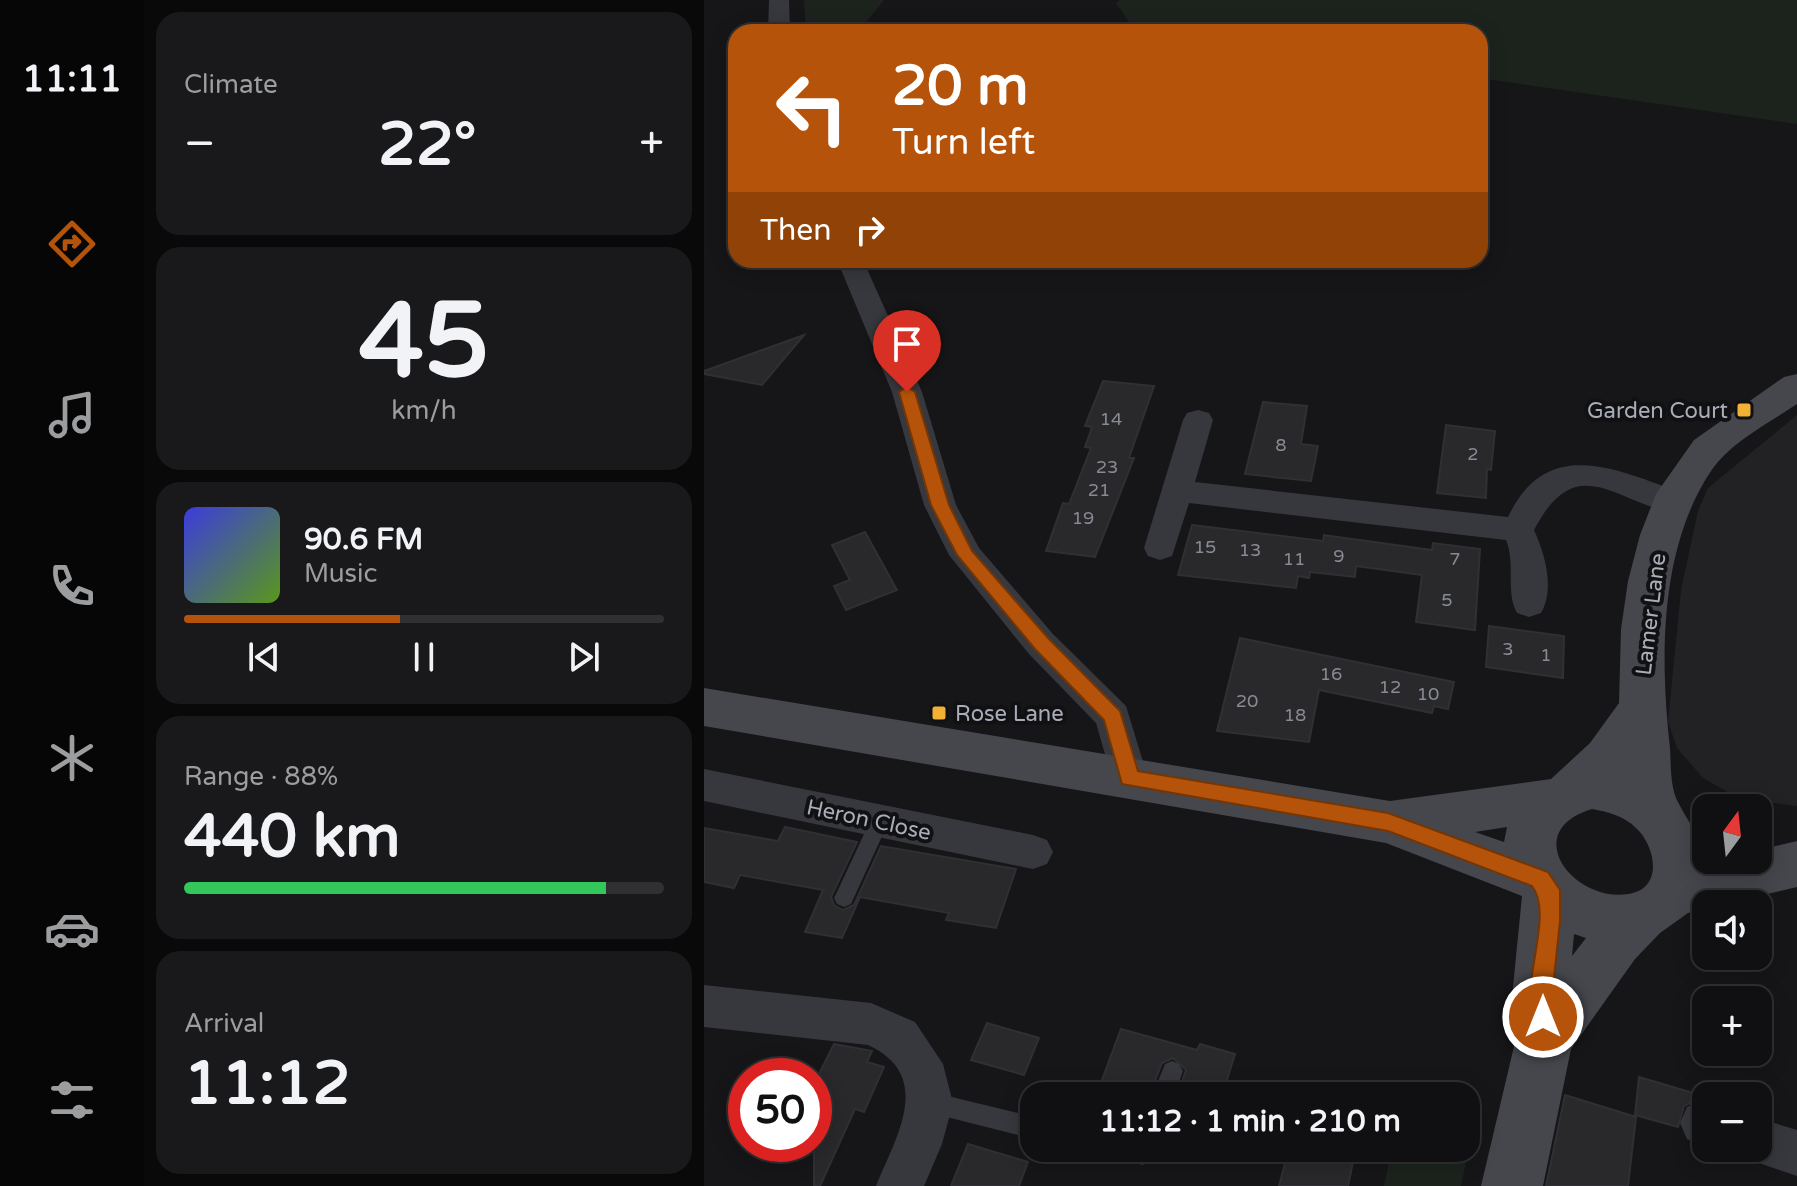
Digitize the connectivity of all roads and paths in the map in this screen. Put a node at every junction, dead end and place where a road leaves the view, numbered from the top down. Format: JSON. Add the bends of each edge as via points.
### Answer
{"nodes":[{"id":1,"x":779,"y":0,"type":"edge"},
{"id":2,"x":779,"y":24,"type":"edge"},
{"id":3,"x":853,"y":268,"type":"edge"},
{"id":4,"x":1797,"y":386,"type":"edge"},
{"id":5,"x":1198,"y":420,"type":"dead end"},
{"id":6,"x":1179,"y":491,"type":"junction"},
{"id":7,"x":1670,"y":502,"type":"junction"},
{"id":8,"x":1518,"y":530,"type":"junction"},
{"id":9,"x":1160,"y":548,"type":"dead end"},
{"id":10,"x":1529,"y":604,"type":"dead end"},
{"id":11,"x":704,"y":707,"type":"edge"},
{"id":12,"x":1640,"y":710,"type":"junction"},
{"id":13,"x":1129,"y":778,"type":"junction"},
{"id":14,"x":704,"y":785,"type":"edge"},
{"id":15,"x":1561,"y":795,"type":"junction"},
{"id":16,"x":1656,"y":814,"type":"junction"},
{"id":17,"x":880,"y":821,"type":"junction"},
{"id":18,"x":1388,"y":822,"type":"junction"},
{"id":19,"x":1692,"y":826,"type":"edge"},
{"id":20,"x":1772,"y":843,"type":"edge"},
{"id":21,"x":1797,"y":847,"type":"edge"},
{"id":22,"x":1033,"y":852,"type":"dead end"},
{"id":23,"x":1797,"y":864,"type":"edge"},
{"id":24,"x":1544,"y":885,"type":"junction"},
{"id":25,"x":844,"y":898,"type":"dead end"},
{"id":26,"x":1657,"y":905,"type":"junction"},
{"id":27,"x":704,"y":1006,"type":"edge"},
{"id":28,"x":1545,"y":1038,"type":"junction"},
{"id":29,"x":1172,"y":1071,"type":"dead end"},
{"id":30,"x":1168,"y":1082,"type":"edge"},
{"id":31,"x":930,"y":1103,"type":"junction"},
{"id":32,"x":1020,"y":1125,"type":"edge"},
{"id":33,"x":1772,"y":1145,"type":"edge"},
{"id":34,"x":1797,"y":1153,"type":"edge"},
{"id":35,"x":900,"y":1186,"type":"edge"},
{"id":36,"x":1512,"y":1186,"type":"edge"}],
"edges":[{"from":1,"to":2,"type":"street"},
{"from":3,"to":13,"type":"street","via":[[907,392],[940,505],[966,555],[1041,644],[1113,716]]},
{"from":4,"to":7,"type":"main road","name":"Lamer Lane","via":[[1701,456]]},
{"from":5,"to":6,"type":"street"},
{"from":6,"to":8,"type":"street"},
{"from":6,"to":9,"type":"street"},
{"from":7,"to":8,"type":"street","via":[[1594,476],[1560,477],[1535,497]]},
{"from":7,"to":12,"type":"main road","name":"Lamer Lane","via":[[1651,572]]},
{"from":8,"to":10,"type":"street","via":[[1529,555]]},
{"from":11,"to":13,"type":"main road"},
{"from":12,"to":15,"type":"main road","via":[[1607,757]]},
{"from":12,"to":16,"type":"main road","name":"Lamer Lane"},
{"from":13,"to":18,"type":"main road"},
{"from":14,"to":17,"type":"street","name":"Heron Close"},
{"from":15,"to":16,"type":"main road","via":[[1612,791]]},
{"from":15,"to":18,"type":"main road"},
{"from":15,"to":24,"type":"main road","via":[[1536,815],[1529,835],[1530,857]]},
{"from":16,"to":19,"type":"main road"},
{"from":16,"to":26,"type":"main road","via":[[1680,854],[1680,875]]},
{"from":17,"to":22,"type":"street","name":"Heron Close"},
{"from":17,"to":25,"type":"lane"},
{"from":18,"to":24,"type":"main road"},
{"from":20,"to":21,"type":"main road"},
{"from":23,"to":26,"type":"main road"},
{"from":24,"to":26,"type":"main road","via":[[1574,909],[1597,917]]},
{"from":24,"to":28,"type":"main road","via":[[1549,921],[1540,997]]},
{"from":26,"to":28,"type":"main road","via":[[1616,941]]},
{"from":27,"to":31,"type":"street","via":[[871,1024],[899,1037],[914,1055],[927,1080]]},
{"from":28,"to":36,"type":"main road"},
{"from":29,"to":30,"type":"lane"},
{"from":31,"to":32,"type":"lane"},
{"from":31,"to":35,"type":"street"},
{"from":33,"to":34,"type":"street"}]}
